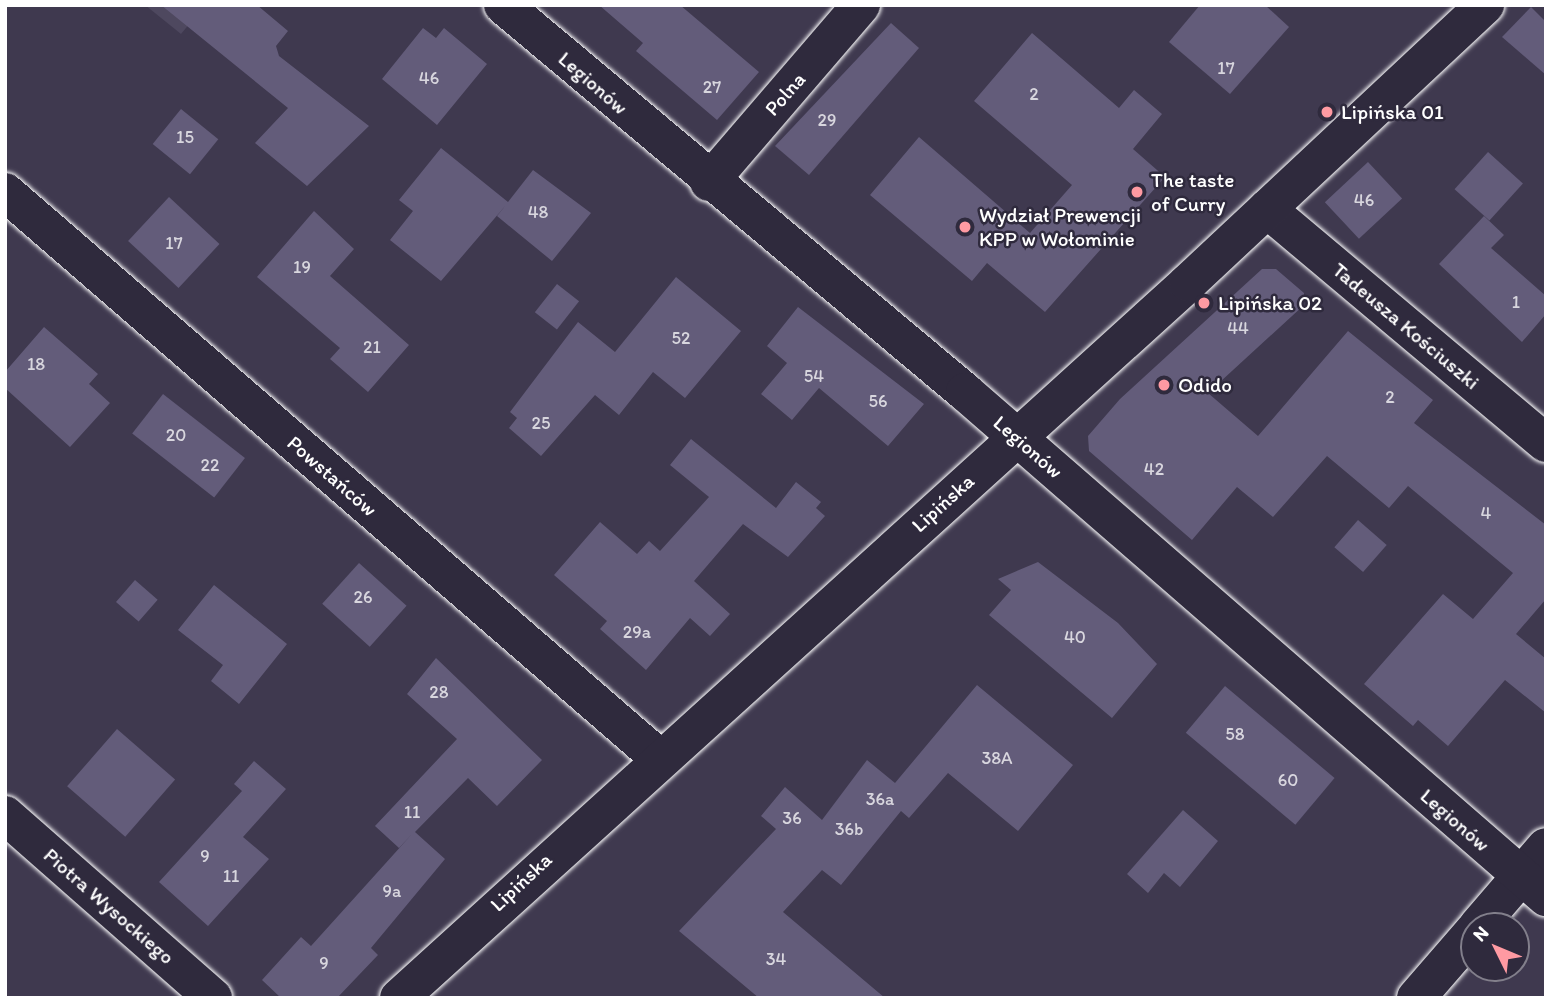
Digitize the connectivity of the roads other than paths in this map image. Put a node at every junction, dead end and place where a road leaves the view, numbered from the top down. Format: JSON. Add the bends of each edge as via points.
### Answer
{"nodes":[{"id":1,"x":503,"y":5,"type":"edge"},
{"id":2,"x":861,"y":5,"type":"edge"},
{"id":3,"x":1485,"y":5,"type":"edge"},
{"id":4,"x":709,"y":182,"type":"junction"},
{"id":5,"x":5,"y":192,"type":"edge"},
{"id":6,"x":1267,"y":209,"type":"junction"},
{"id":7,"x":1017,"y":437,"type":"junction"},
{"id":8,"x":1546,"y":443,"type":"edge"},
{"id":9,"x":659,"y":758,"type":"junction"},
{"id":10,"x":5,"y":815,"type":"edge"},
{"id":11,"x":1546,"y":847,"type":"edge"},
{"id":12,"x":1534,"y":887,"type":"edge"},
{"id":13,"x":1498,"y":912,"type":"edge"},
{"id":14,"x":1460,"y":947,"type":"edge"},
{"id":15,"x":213,"y":998,"type":"edge"},
{"id":16,"x":399,"y":998,"type":"edge"},
{"id":17,"x":1416,"y":998,"type":"edge"}],
"edges":[{"from":1,"to":4,"type":"street","name":"Legionów"},
{"from":2,"to":4,"type":"street","name":"Polna"},
{"from":3,"to":6,"type":"street","name":"Lipińska"},
{"from":4,"to":7,"type":"street","name":"Legionów"},
{"from":5,"to":9,"type":"street","name":"Powstańców"},
{"from":6,"to":7,"type":"street","name":"Lipińska"},
{"from":6,"to":8,"type":"street","name":"Tadeusza Kościuszki"},
{"from":7,"to":9,"type":"street","name":"Lipińska"},
{"from":7,"to":12,"type":"street","name":"Legionów"},
{"from":9,"to":16,"type":"street","name":"Lipińska"},
{"from":10,"to":15,"type":"street","name":"Piotra Wysockiego"},
{"from":11,"to":12,"type":"street"},
{"from":12,"to":13,"type":"street"},
{"from":14,"to":17,"type":"street"}]}
